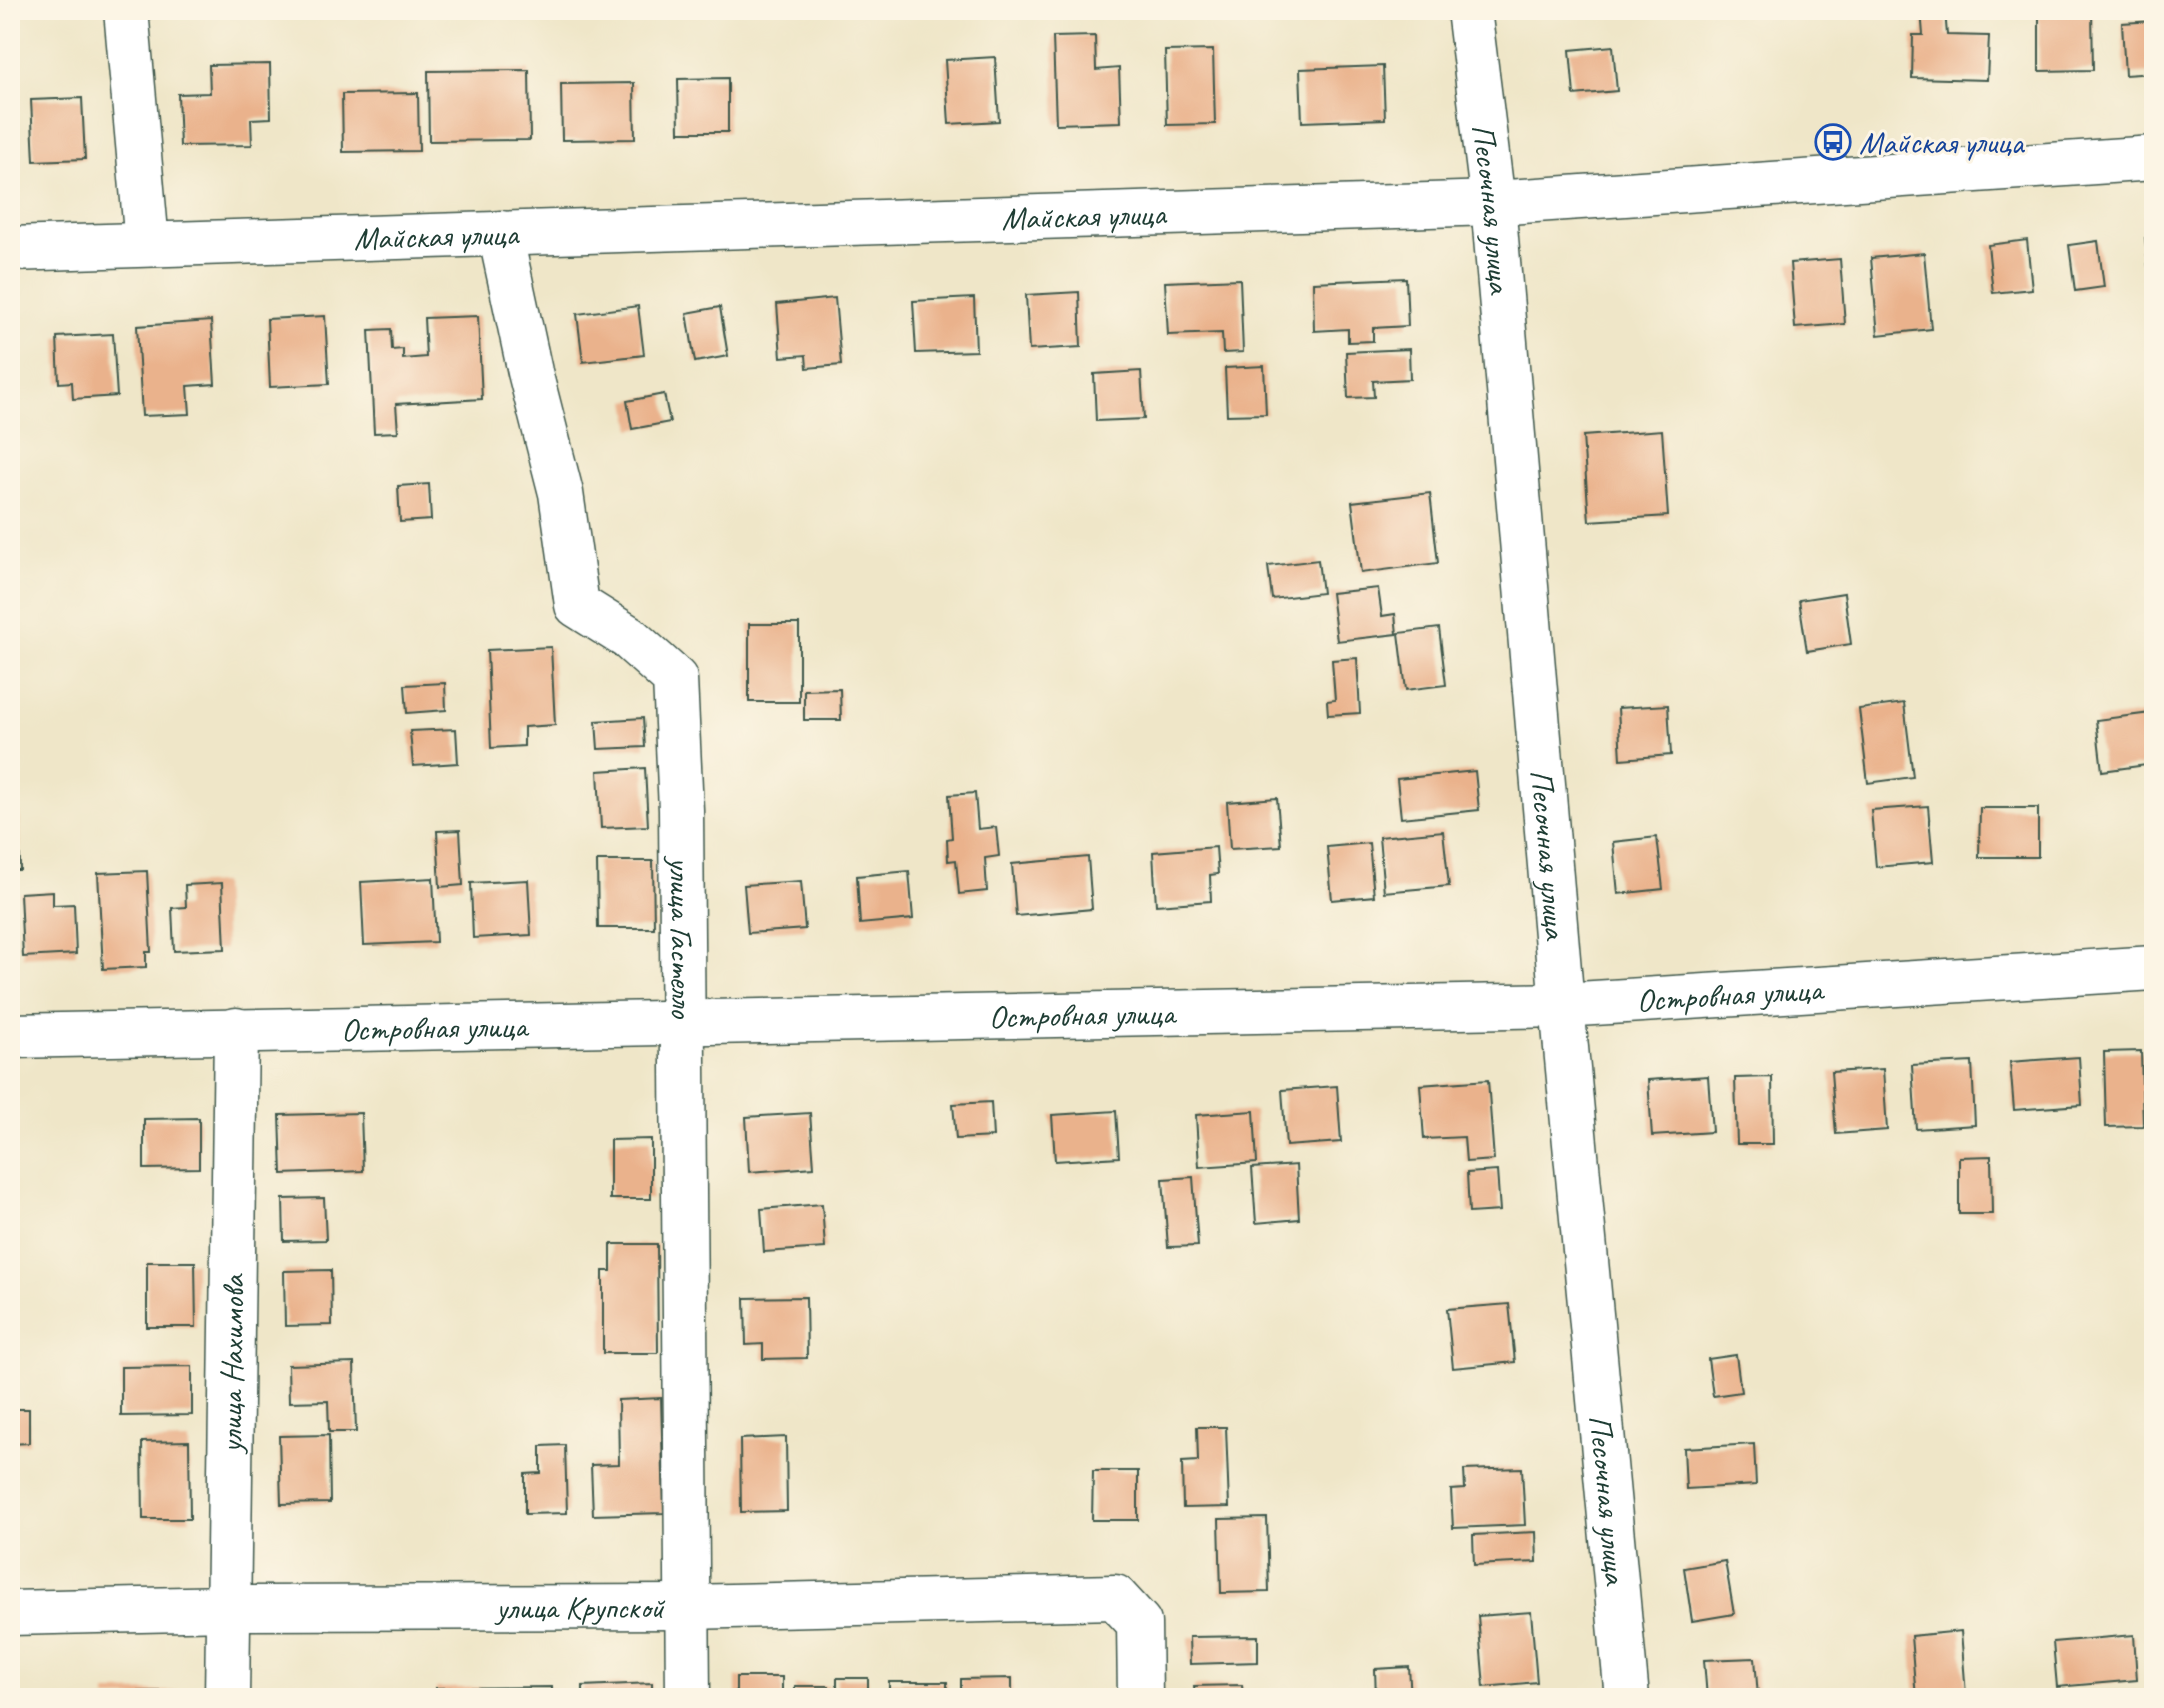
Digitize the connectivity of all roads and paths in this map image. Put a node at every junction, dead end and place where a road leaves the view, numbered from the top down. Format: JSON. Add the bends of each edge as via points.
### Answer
{"nodes":[{"id":1,"x":126,"y":10,"type":"edge"},
{"id":2,"x":1469,"y":10,"type":"edge"},
{"id":3,"x":2154,"y":158,"type":"edge"},
{"id":4,"x":1493,"y":203,"type":"junction"},
{"id":5,"x":500,"y":233,"type":"junction"},
{"id":6,"x":147,"y":244,"type":"junction"},
{"id":7,"x":10,"y":249,"type":"edge"},
{"id":8,"x":2154,"y":968,"type":"edge"},
{"id":9,"x":1562,"y":1005,"type":"junction"},
{"id":10,"x":682,"y":1022,"type":"junction"},
{"id":11,"x":236,"y":1030,"type":"junction"},
{"id":12,"x":10,"y":1036,"type":"edge"},
{"id":13,"x":688,"y":1607,"type":"junction"},
{"id":14,"x":228,"y":1608,"type":"junction"},
{"id":15,"x":10,"y":1613,"type":"edge"},
{"id":16,"x":227,"y":1698,"type":"edge"},
{"id":17,"x":688,"y":1698,"type":"edge"},
{"id":18,"x":1140,"y":1698,"type":"edge"},
{"id":19,"x":1627,"y":1698,"type":"edge"}],
"edges":[{"from":1,"to":6,"type":"street"},
{"from":2,"to":4,"type":"street","name":"Песочная улица"},
{"from":3,"to":4,"type":"street","name":"Майская улица"},
{"from":4,"to":5,"type":"street","name":"Майская улица"},
{"from":4,"to":9,"type":"street","name":"Песочная улица"},
{"from":5,"to":6,"type":"street","name":"Майская улица"},
{"from":5,"to":10,"type":"street","name":"улица Гастелло","via":[[561,493],[577,605],[628,637],[675,679]]},
{"from":6,"to":7,"type":"street","name":"Майская улица"},
{"from":8,"to":9,"type":"street","name":"Островная улица"},
{"from":9,"to":10,"type":"street","name":"Островная улица"},
{"from":9,"to":19,"type":"street","name":"Песочная улица"},
{"from":10,"to":11,"type":"street","name":"Островная улица"},
{"from":10,"to":13,"type":"street","name":"улица Гастелло"},
{"from":11,"to":12,"type":"street","name":"Островная улица"},
{"from":11,"to":14,"type":"street","name":"улица Нахимова"},
{"from":13,"to":14,"type":"street","name":"улица Крупской"},
{"from":13,"to":17,"type":"street","name":"улица Гастелло"},
{"from":13,"to":18,"type":"street","name":"улица Крупской","via":[[1115,1597],[1139,1623]]},
{"from":14,"to":15,"type":"street","name":"улица Крупской"},
{"from":14,"to":16,"type":"street","name":"улица Нахимова"}]}
